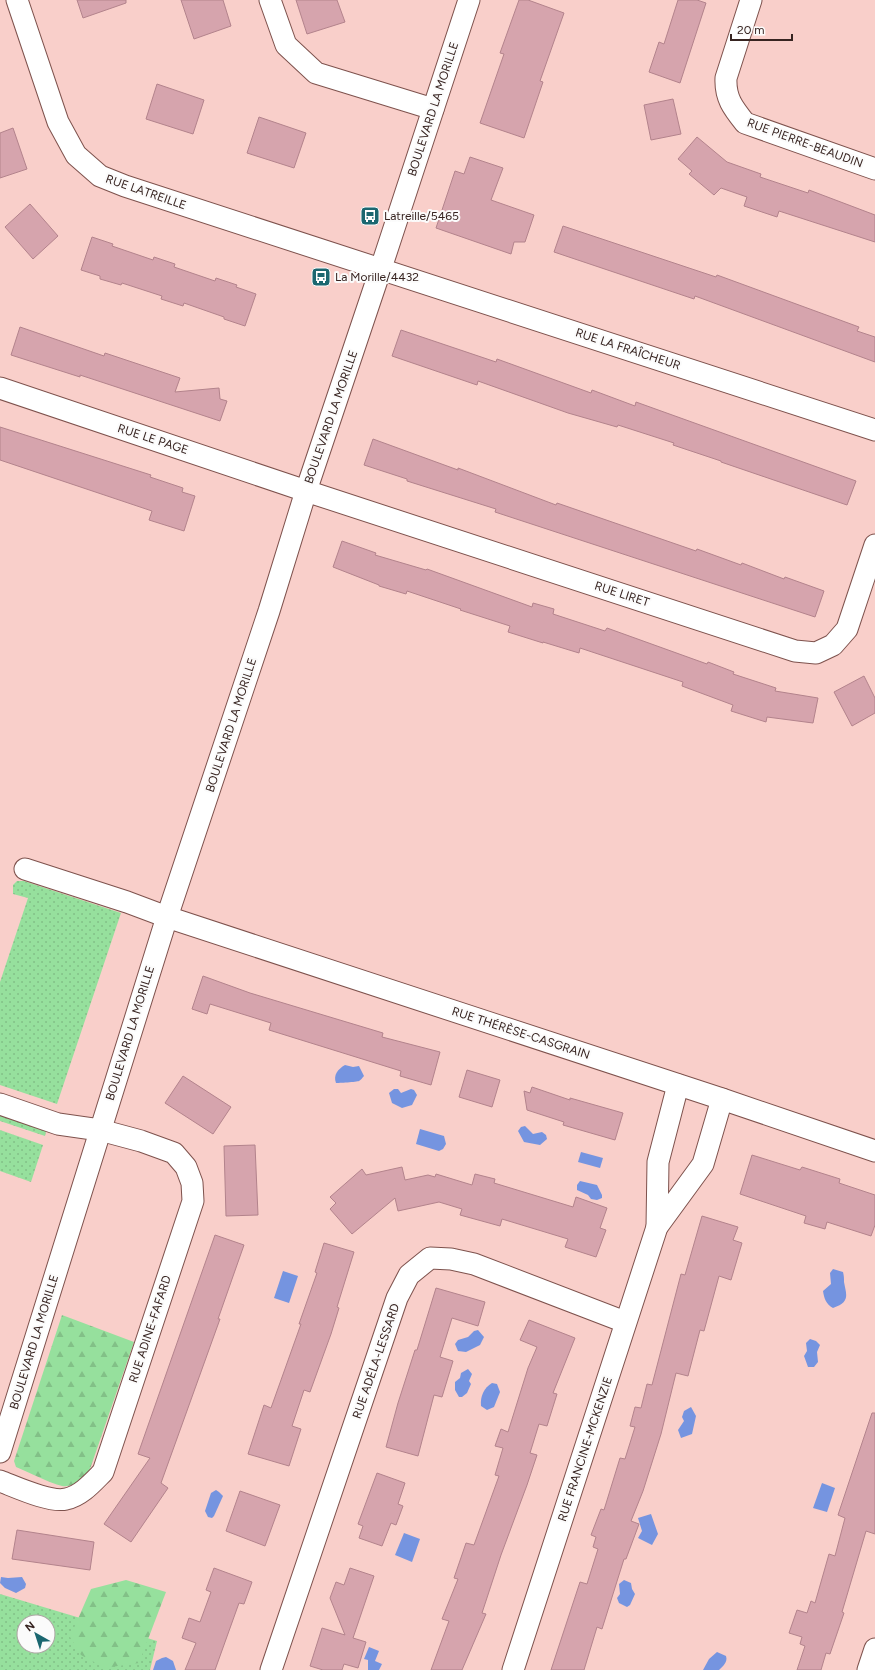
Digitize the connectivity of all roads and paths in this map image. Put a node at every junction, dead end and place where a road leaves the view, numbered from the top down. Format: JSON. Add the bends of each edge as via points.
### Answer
{"nodes":[{"id":1,"x":17,"y":0,"type":"edge"},
{"id":2,"x":270,"y":0,"type":"edge"},
{"id":3,"x":469,"y":0,"type":"edge"},
{"id":4,"x":751,"y":0,"type":"edge"},
{"id":5,"x":433,"y":109,"type":"junction"},
{"id":6,"x":875,"y":169,"type":"edge"},
{"id":7,"x":381,"y":268,"type":"junction"},
{"id":8,"x":0,"y":388,"type":"edge"},
{"id":9,"x":875,"y":430,"type":"edge"},
{"id":10,"x":306,"y":491,"type":"junction"},
{"id":11,"x":875,"y":544,"type":"edge"},
{"id":12,"x":25,"y":869,"type":"dead end"},
{"id":13,"x":167,"y":917,"type":"junction"},
{"id":14,"x":678,"y":1085,"type":"junction"},
{"id":15,"x":722,"y":1098,"type":"junction"},
{"id":16,"x":0,"y":1104,"type":"edge"},
{"id":17,"x":100,"y":1130,"type":"junction"},
{"id":18,"x":875,"y":1151,"type":"edge"},
{"id":19,"x":657,"y":1227,"type":"junction"},
{"id":20,"x":626,"y":1322,"type":"junction"},
{"id":21,"x":0,"y":1452,"type":"edge"},
{"id":22,"x":0,"y":1481,"type":"edge"},
{"id":23,"x":875,"y":1649,"type":"edge"},
{"id":24,"x":271,"y":1670,"type":"edge"},
{"id":25,"x":513,"y":1670,"type":"edge"},
{"id":26,"x":868,"y":1670,"type":"edge"}],
"edges":[{"from":1,"to":7,"type":"street","name":"RUE LATREILLE","via":[[58,122],[76,155],[100,176]]},
{"from":2,"to":5,"type":"street","via":[[286,45],[316,73]]},
{"from":3,"to":5,"type":"street","name":"BOULEVARD LA MORILLE"},
{"from":4,"to":6,"type":"street","name":"RUE PIERRE-BEAUDIN","via":[[726,78],[725,90],[733,109],[745,123]]},
{"from":5,"to":7,"type":"street","name":"BOULEVARD LA MORILLE"},
{"from":7,"to":9,"type":"street","name":"RUE LA FRAÎCHEUR"},
{"from":7,"to":10,"type":"street","name":"BOULEVARD LA MORILLE"},
{"from":8,"to":10,"type":"street","name":"RUE LE PAGE"},
{"from":10,"to":11,"type":"street","name":"RUE LIRET","via":[[794,651],[816,653],[833,645],[847,629]]},
{"from":10,"to":13,"type":"street","name":"BOULEVARD LA MORILLE"},
{"from":12,"to":13,"type":"street","name":"RUE THÉRÈSE-CASGRAIN"},
{"from":13,"to":14,"type":"street","name":"RUE THÉRÈSE-CASGRAIN"},
{"from":13,"to":17,"type":"street","name":"BOULEVARD LA MORILLE"},
{"from":14,"to":15,"type":"street","name":"RUE THÉRÈSE-CASGRAIN"},
{"from":14,"to":19,"type":"street","name":"RUE FRANCINE-MCKENZIE","via":[[658,1162]]},
{"from":15,"to":18,"type":"street","name":"RUE THÉRÈSE-CASGRAIN"},
{"from":15,"to":19,"type":"street","name":"RUE FRANCINE-MCKENZIE","via":[[703,1164]]},
{"from":16,"to":17,"type":"street","name":"RUE ADINE-FAFARD","via":[[58,1124]]},
{"from":17,"to":21,"type":"street","name":"BOULEVARD LA MORILLE"},
{"from":17,"to":22,"type":"street","name":"RUE ADINE-FAFARD","via":[[174,1153],[186,1166],[192,1183],[193,1201],[103,1472],[85,1490],[66,1500],[43,1497]]},
{"from":19,"to":20,"type":"street","name":"RUE FRANCINE-MCKENZIE"},
{"from":20,"to":24,"type":"street","name":"RUE ADÉLA-LESSARD","via":[[474,1264],[430,1258],[410,1275],[397,1298]]},
{"from":20,"to":25,"type":"street","name":"RUE FRANCINE-MCKENZIE"},
{"from":23,"to":26,"type":"street"}]}
